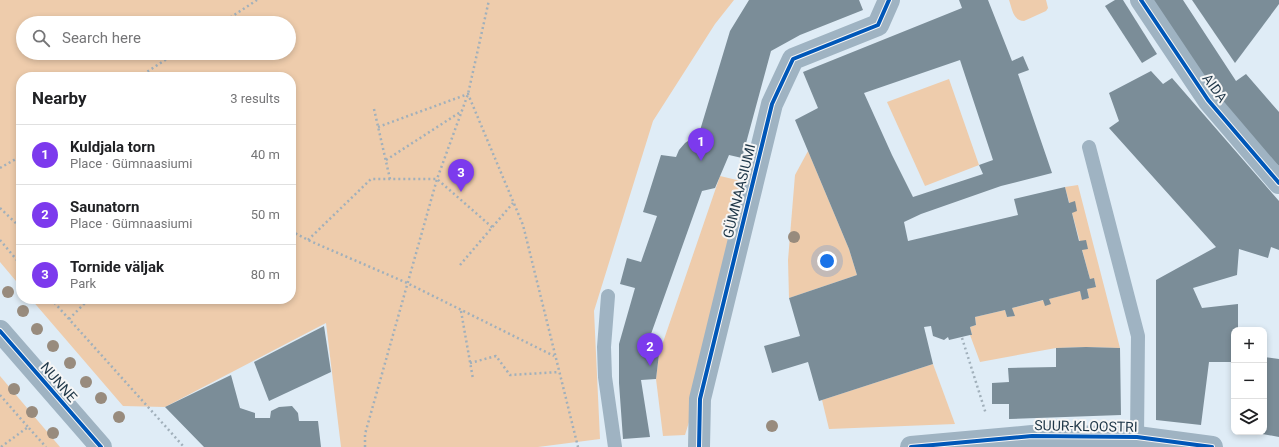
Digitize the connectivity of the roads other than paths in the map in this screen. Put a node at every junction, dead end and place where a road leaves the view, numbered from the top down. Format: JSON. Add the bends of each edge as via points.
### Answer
{"nodes":[{"id":1,"x":889,"y":0,"type":"edge"},
{"id":2,"x":1141,"y":0,"type":"edge"},
{"id":3,"x":1088,"y":147,"type":"dead end"},
{"id":4,"x":1279,"y":183,"type":"edge"},
{"id":5,"x":608,"y":296,"type":"dead end"},
{"id":6,"x":0,"y":331,"type":"edge"},
{"id":7,"x":1137,"y":437,"type":"junction"},
{"id":8,"x":101,"y":447,"type":"edge"},
{"id":9,"x":615,"y":447,"type":"edge"},
{"id":10,"x":699,"y":447,"type":"edge"},
{"id":11,"x":911,"y":447,"type":"edge"},
{"id":12,"x":1212,"y":447,"type":"edge"}],
"edges":[{"from":1,"to":10,"type":"street","name":"GÜMNAASIUMI","via":[[878,24],[794,59],[772,104],[700,399]]},
{"from":2,"to":4,"type":"street","name":"AIDA","via":[[1208,100]]},
{"from":3,"to":7,"type":"lane","via":[[1138,336]]},
{"from":5,"to":9,"type":"lane","via":[[604,347],[605,377]]},
{"from":6,"to":8,"type":"street","name":"NUNNE"},
{"from":7,"to":11,"type":"street","name":"SUUR-KLOOSTRI","via":[[1032,436]]},
{"from":7,"to":12,"type":"street","name":"SUUR-KLOOSTRI"}]}
